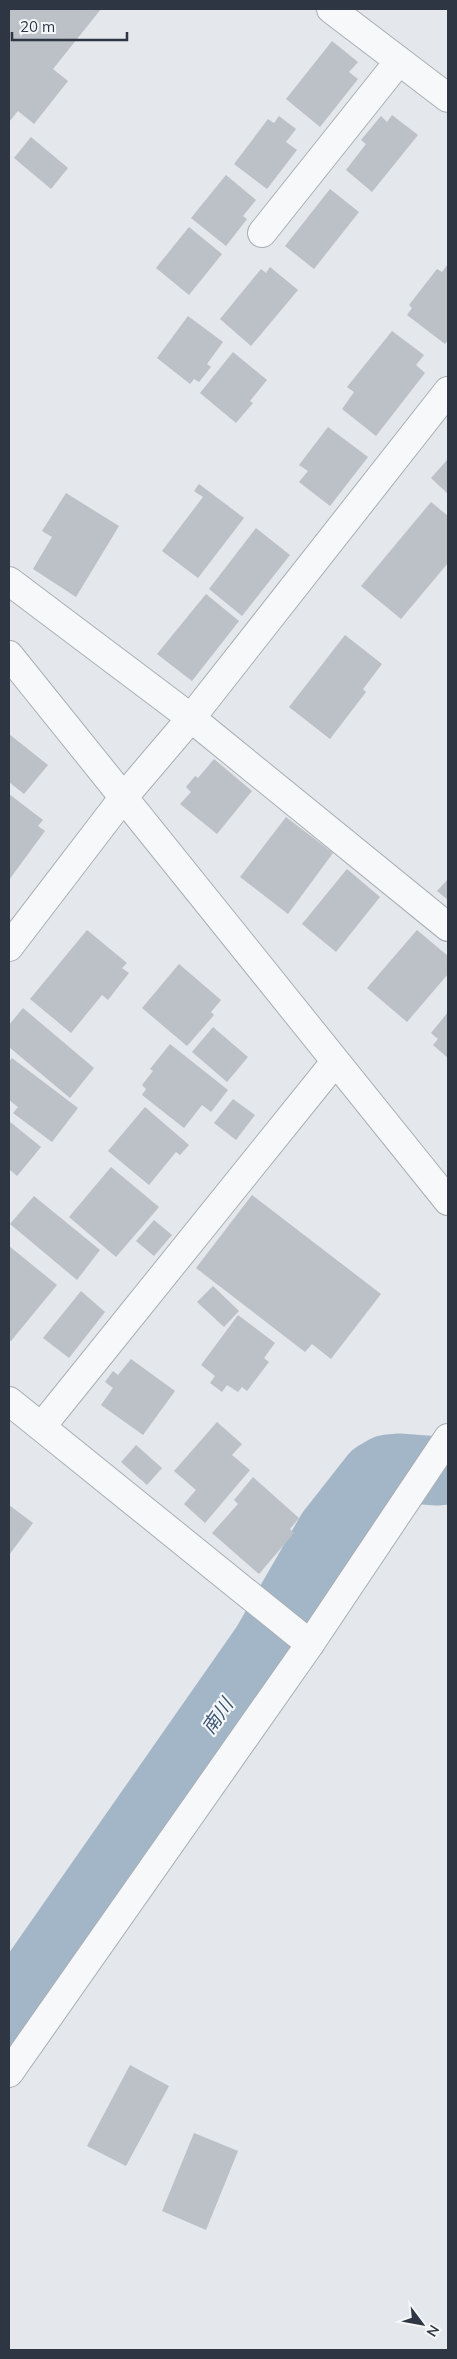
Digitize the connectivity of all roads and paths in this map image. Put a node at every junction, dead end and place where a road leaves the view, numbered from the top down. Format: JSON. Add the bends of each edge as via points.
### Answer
{"nodes":[{"id":1,"x":332,"y":9,"type":"edge"},
{"id":2,"x":399,"y":61,"type":"junction"},
{"id":3,"x":448,"y":98,"type":"edge"},
{"id":4,"x":262,"y":233,"type":"dead end"},
{"id":5,"x":448,"y":391,"type":"edge"},
{"id":6,"x":9,"y":580,"type":"edge"},
{"id":7,"x":9,"y":655,"type":"edge"},
{"id":8,"x":191,"y":718,"type":"junction"},
{"id":9,"x":123,"y":798,"type":"junction"},
{"id":10,"x":448,"y":927,"type":"edge"},
{"id":11,"x":9,"y":947,"type":"edge"},
{"id":12,"x":334,"y":1062,"type":"junction"},
{"id":13,"x":448,"y":1202,"type":"edge"},
{"id":14,"x":9,"y":1401,"type":"edge"},
{"id":15,"x":42,"y":1426,"type":"junction"},
{"id":16,"x":448,"y":1438,"type":"edge"},
{"id":17,"x":310,"y":1644,"type":"junction"},
{"id":18,"x":9,"y":2072,"type":"edge"}],
"edges":[{"from":1,"to":2,"type":"street"},
{"from":2,"to":3,"type":"street"},
{"from":2,"to":4,"type":"street"},
{"from":5,"to":8,"type":"street"},
{"from":6,"to":8,"type":"street"},
{"from":7,"to":9,"type":"street"},
{"from":8,"to":9,"type":"street"},
{"from":8,"to":10,"type":"street"},
{"from":9,"to":11,"type":"street"},
{"from":9,"to":12,"type":"street"},
{"from":12,"to":13,"type":"street"},
{"from":12,"to":15,"type":"street"},
{"from":14,"to":15,"type":"street"},
{"from":15,"to":17,"type":"street"},
{"from":16,"to":17,"type":"street"},
{"from":17,"to":18,"type":"street"}]}
